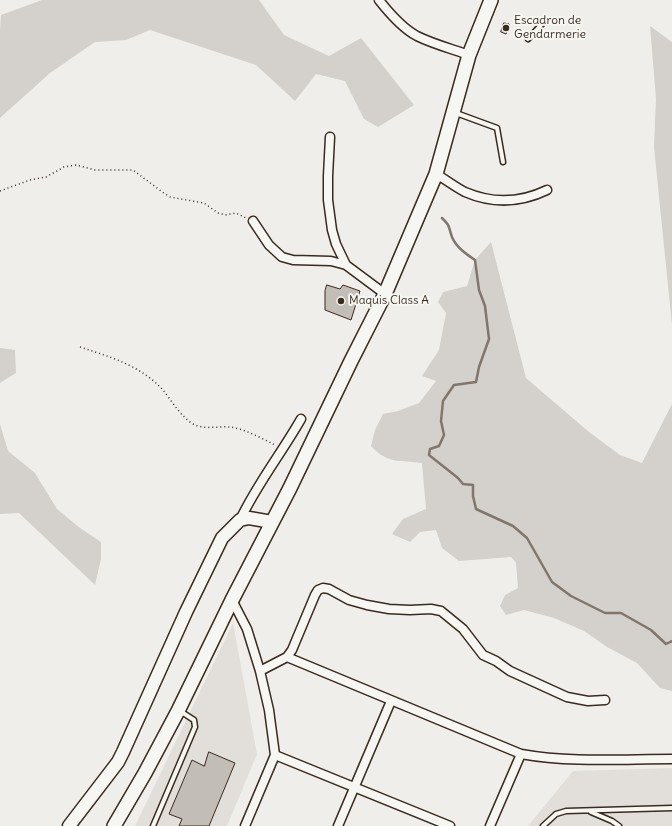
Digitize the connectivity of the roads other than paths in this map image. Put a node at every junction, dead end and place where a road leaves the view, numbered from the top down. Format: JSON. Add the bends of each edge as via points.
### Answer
{"nodes":[{"id":1,"x":380,"y":0,"type":"edge"},
{"id":2,"x":490,"y":0,"type":"edge"},
{"id":3,"x":542,"y":24,"type":"dead end"},
{"id":4,"x":528,"y":39,"type":"dead end"},
{"id":5,"x":469,"y":55,"type":"junction"},
{"id":6,"x":453,"y":113,"type":"junction"},
{"id":7,"x":330,"y":136,"type":"dead end"},
{"id":8,"x":503,"y":162,"type":"dead end"},
{"id":9,"x":436,"y":174,"type":"junction"},
{"id":10,"x":547,"y":190,"type":"dead end"},
{"id":11,"x":253,"y":221,"type":"road end"},
{"id":12,"x":346,"y":265,"type":"junction"},
{"id":13,"x":385,"y":294,"type":"junction"},
{"id":14,"x":301,"y":419,"type":"dead end"},
{"id":15,"x":240,"y":520,"type":"junction"},
{"id":16,"x":272,"y":522,"type":"junction"},
{"id":17,"x":232,"y":600,"type":"junction"},
{"id":18,"x":287,"y":657,"type":"junction"},
{"id":19,"x":260,"y":671,"type":"junction"},
{"id":20,"x":605,"y":700,"type":"dead end"},
{"id":21,"x":391,"y":701,"type":"junction"},
{"id":22,"x":178,"y":710,"type":"junction"},
{"id":23,"x":521,"y":754,"type":"junction"},
{"id":24,"x":276,"y":755,"type":"junction"},
{"id":25,"x":672,"y":759,"type":"edge"},
{"id":26,"x":354,"y":787,"type":"junction"},
{"id":27,"x":672,"y":808,"type":"edge"},
{"id":28,"x":589,"y":811,"type":"junction"},
{"id":29,"x":69,"y":826,"type":"edge"},
{"id":30,"x":114,"y":826,"type":"edge"},
{"id":31,"x":153,"y":826,"type":"edge"},
{"id":32,"x":246,"y":826,"type":"edge"},
{"id":33,"x":338,"y":826,"type":"edge"},
{"id":34,"x":450,"y":826,"type":"edge"},
{"id":35,"x":490,"y":826,"type":"edge"},
{"id":36,"x":543,"y":826,"type":"edge"},
{"id":37,"x":619,"y":826,"type":"edge"}],
"edges":[{"from":1,"to":5,"type":"street","via":[[401,24],[417,36]]},
{"from":2,"to":5,"type":"main road"},
{"from":3,"to":4,"type":"lane"},
{"from":5,"to":6,"type":"main road"},
{"from":6,"to":8,"type":"lane","via":[[497,128]]},
{"from":6,"to":9,"type":"main road"},
{"from":7,"to":12,"type":"street","via":[[330,215],[336,244]]},
{"from":9,"to":10,"type":"street","via":[[465,192],[499,202],[534,197]]},
{"from":9,"to":13,"type":"main road"},
{"from":11,"to":12,"type":"street","via":[[282,257],[293,260],[331,261]]},
{"from":12,"to":13,"type":"street"},
{"from":13,"to":16,"type":"main road"},
{"from":14,"to":15,"type":"street","via":[[253,494]]},
{"from":15,"to":16,"type":"street","via":[[249,518]]},
{"from":15,"to":29,"type":"street","via":[[222,538],[213,554],[124,752]]},
{"from":16,"to":17,"type":"main road"},
{"from":17,"to":19,"type":"street","via":[[247,629]]},
{"from":17,"to":22,"type":"main road"},
{"from":18,"to":19,"type":"street"},
{"from":18,"to":20,"type":"street","via":[[315,595],[323,588],[349,600],[374,607],[441,611],[463,629],[482,655],[505,669],[568,697],[588,701]]},
{"from":18,"to":21,"type":"street"},
{"from":19,"to":24,"type":"street"},
{"from":21,"to":23,"type":"street"},
{"from":21,"to":26,"type":"street"},
{"from":22,"to":30,"type":"main road"},
{"from":22,"to":31,"type":"lane","via":[[194,720],[195,727]]},
{"from":23,"to":25,"type":"street","via":[[541,758],[585,760]]},
{"from":23,"to":35,"type":"street"},
{"from":24,"to":26,"type":"street"},
{"from":24,"to":32,"type":"street"},
{"from":26,"to":33,"type":"street"},
{"from":26,"to":34,"type":"street"},
{"from":27,"to":28,"type":"lane"},
{"from":28,"to":36,"type":"lane","via":[[566,811],[556,814]]},
{"from":28,"to":37,"type":"lane"}]}
